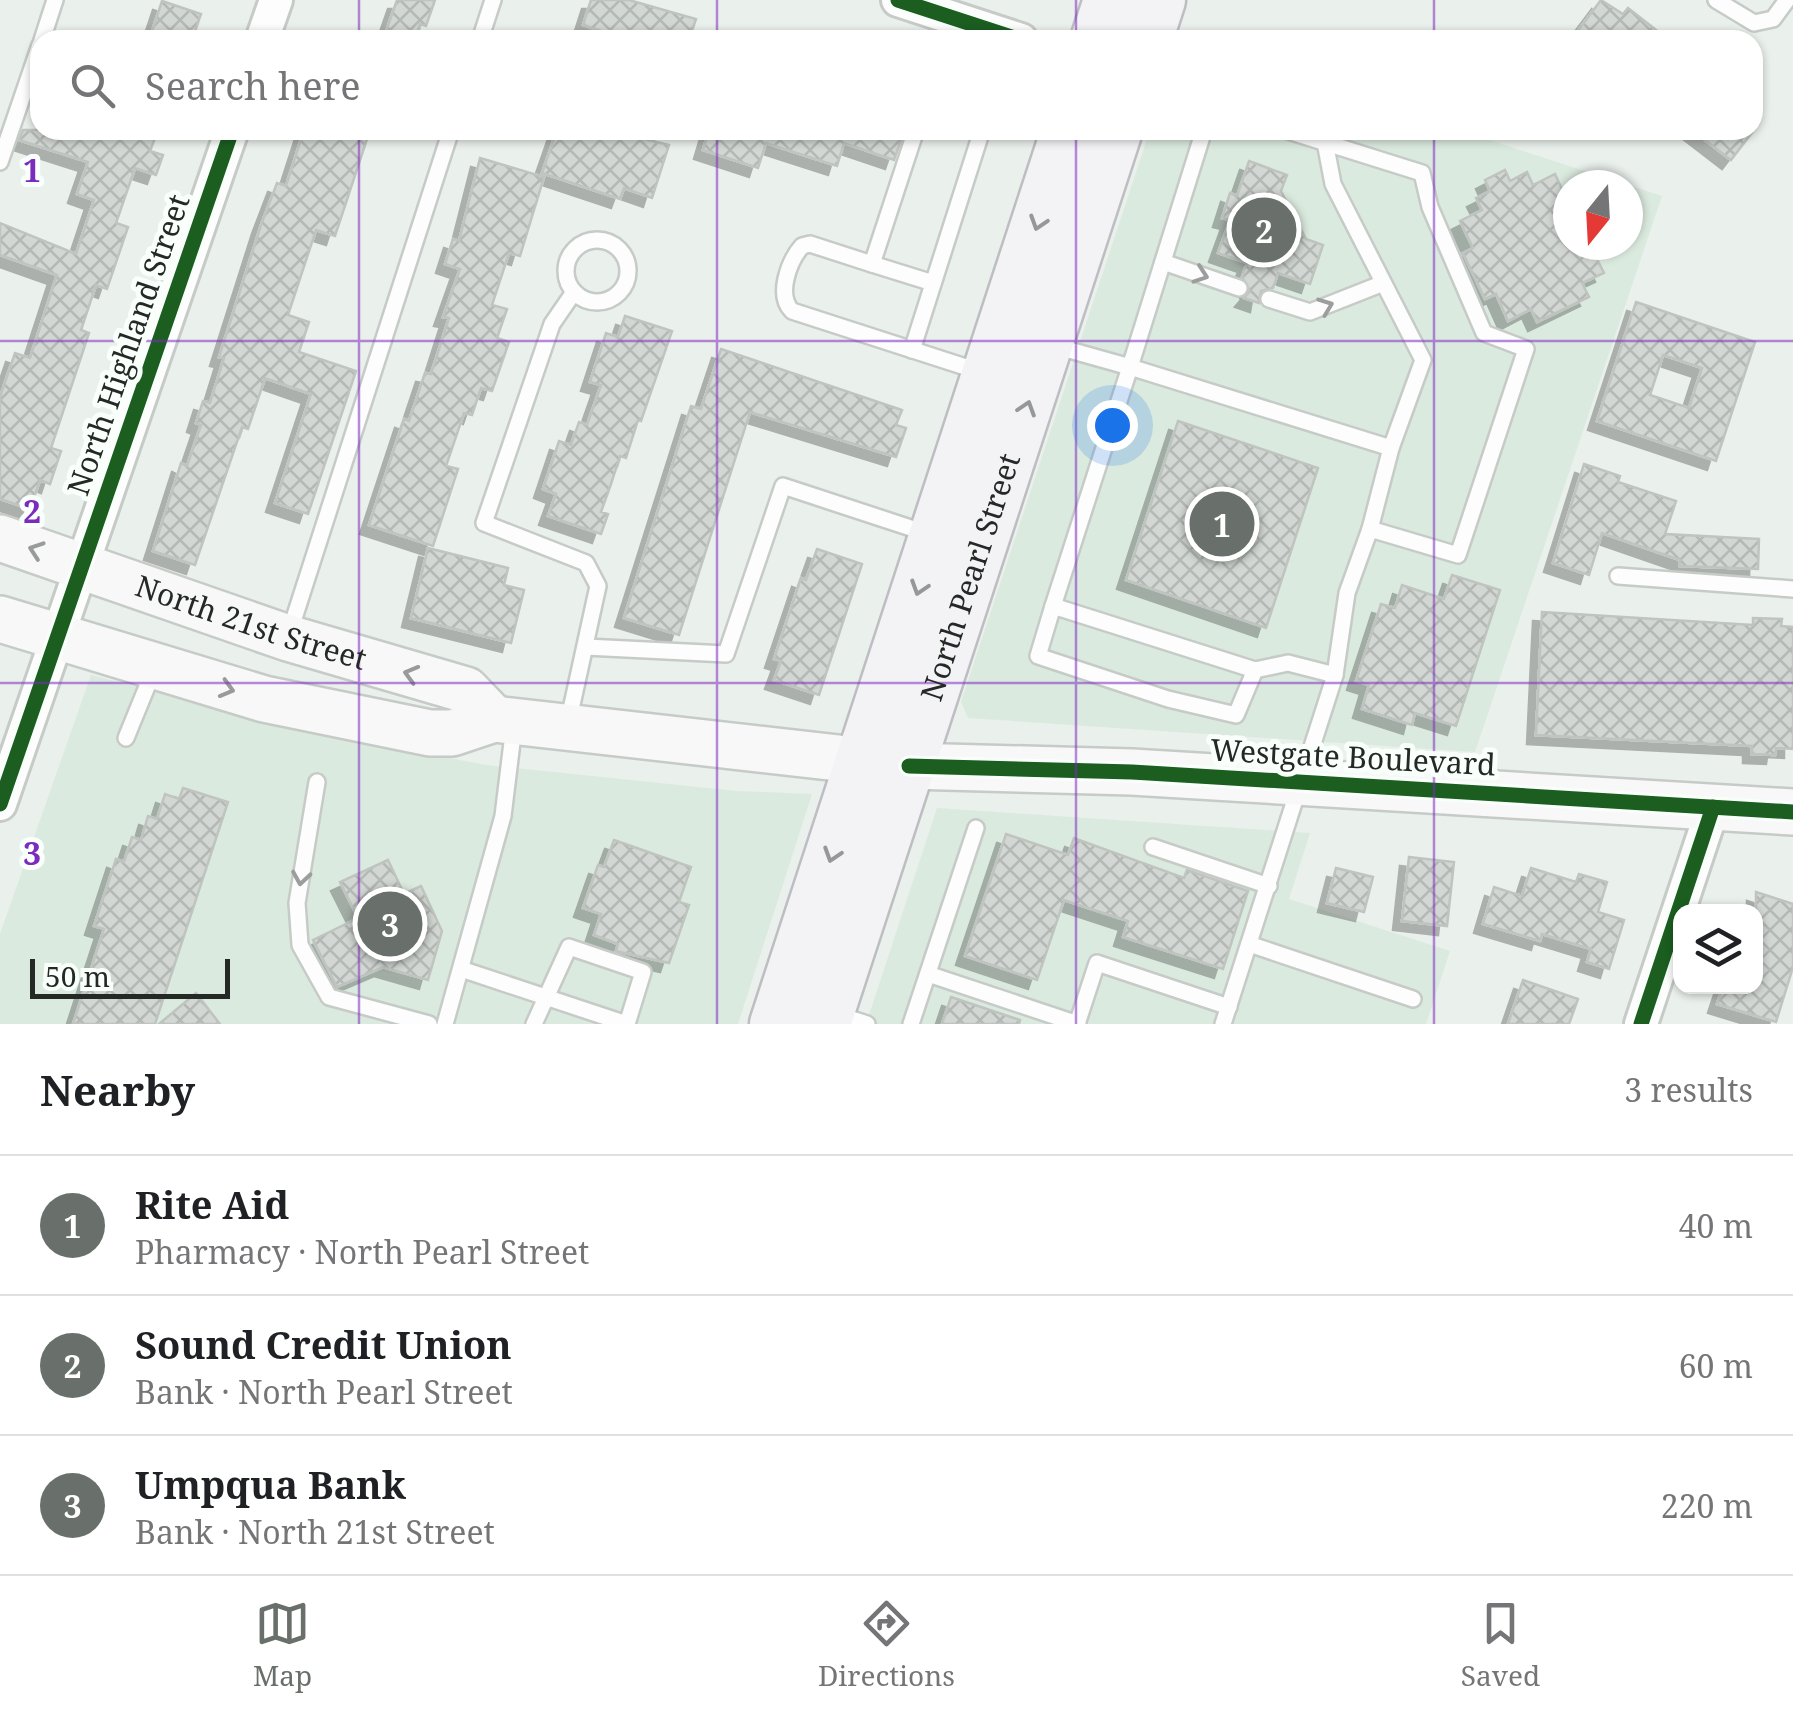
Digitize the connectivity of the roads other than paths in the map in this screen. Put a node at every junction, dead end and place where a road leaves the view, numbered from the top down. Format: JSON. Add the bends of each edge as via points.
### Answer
{"nodes":[{"id":1,"x":55,"y":0,"type":"edge"},
{"id":2,"x":276,"y":0,"type":"edge"},
{"id":3,"x":493,"y":0,"type":"edge"},
{"id":4,"x":898,"y":0,"type":"edge"},
{"id":5,"x":1109,"y":0,"type":"edge"},
{"id":6,"x":1160,"y":0,"type":"edge"},
{"id":7,"x":1716,"y":0,"type":"edge"},
{"id":8,"x":1787,"y":0,"type":"edge"},
{"id":9,"x":45,"y":30,"type":"edge"},
{"id":10,"x":266,"y":30,"type":"edge"},
{"id":11,"x":483,"y":30,"type":"edge"},
{"id":12,"x":966,"y":30,"type":"edge"},
{"id":13,"x":1099,"y":30,"type":"edge"},
{"id":14,"x":1150,"y":30,"type":"edge"},
{"id":15,"x":30,"y":74,"type":"edge"},
{"id":16,"x":229,"y":140,"type":"edge"},
{"id":17,"x":448,"y":140,"type":"edge"},
{"id":18,"x":913,"y":140,"type":"edge"},
{"id":19,"x":979,"y":140,"type":"edge"},
{"id":20,"x":1065,"y":140,"type":"edge"},
{"id":21,"x":1114,"y":140,"type":"edge"},
{"id":22,"x":1201,"y":140,"type":"edge"},
{"id":23,"x":1318,"y":140,"type":"edge"},
{"id":24,"x":1325,"y":142,"type":"junction"},
{"id":25,"x":0,"y":162,"type":"edge"},
{"id":26,"x":1163,"y":262,"type":"junction"},
{"id":27,"x":872,"y":264,"type":"junction"},
{"id":28,"x":933,"y":284,"type":"junction"},
{"id":29,"x":1382,"y":284,"type":"junction"},
{"id":30,"x":1239,"y":288,"type":"dead end"},
{"id":31,"x":574,"y":292,"type":"junction"},
{"id":32,"x":1269,"y":299,"type":"dead end"},
{"id":33,"x":1048,"y":344,"type":"junction"},
{"id":34,"x":912,"y":350,"type":"junction"},
{"id":35,"x":1130,"y":367,"type":"junction"},
{"id":36,"x":989,"y":374,"type":"junction"},
{"id":37,"x":1392,"y":448,"type":"junction"},
{"id":38,"x":1370,"y":529,"type":"junction"},
{"id":39,"x":936,"y":536,"type":"junction"},
{"id":40,"x":0,"y":538,"type":"edge"},
{"id":41,"x":83,"y":567,"type":"junction"},
{"id":42,"x":1618,"y":576,"type":"dead end"},
{"id":43,"x":1793,"y":590,"type":"edge"},
{"id":44,"x":1054,"y":606,"type":"junction"},
{"id":45,"x":0,"y":619,"type":"edge"},
{"id":46,"x":288,"y":638,"type":"junction"},
{"id":47,"x":58,"y":639,"type":"junction"},
{"id":48,"x":586,"y":646,"type":"junction"},
{"id":49,"x":154,"y":668,"type":"junction"},
{"id":50,"x":1255,"y":670,"type":"junction"},
{"id":51,"x":1335,"y":675,"type":"junction"},
{"id":52,"x":504,"y":720,"type":"junction"},
{"id":53,"x":567,"y":727,"type":"junction"},
{"id":54,"x":126,"y":738,"type":"dead end"},
{"id":55,"x":886,"y":764,"type":"junction"},
{"id":56,"x":317,"y":782,"type":"dead end"},
{"id":57,"x":1304,"y":783,"type":"junction"},
{"id":58,"x":0,"y":804,"type":"edge"},
{"id":59,"x":1713,"y":807,"type":"junction"},
{"id":60,"x":1793,"y":812,"type":"edge"},
{"id":61,"x":976,"y":828,"type":"dead end"},
{"id":62,"x":1153,"y":848,"type":"dead end"},
{"id":63,"x":1269,"y":886,"type":"junction"},
{"id":64,"x":1249,"y":944,"type":"junction"},
{"id":65,"x":461,"y":969,"type":"junction"},
{"id":66,"x":928,"y":974,"type":"junction"},
{"id":67,"x":543,"y":996,"type":"junction"},
{"id":68,"x":1413,"y":999,"type":"dead end"},
{"id":69,"x":1229,"y":1006,"type":"junction"},
{"id":70,"x":841,"y":1020,"type":"edge"},
{"id":71,"x":430,"y":1024,"type":"edge"},
{"id":72,"x":446,"y":1024,"type":"edge"},
{"id":73,"x":534,"y":1024,"type":"edge"},
{"id":74,"x":627,"y":1024,"type":"edge"},
{"id":75,"x":776,"y":1024,"type":"edge"},
{"id":76,"x":911,"y":1024,"type":"edge"},
{"id":77,"x":1077,"y":1024,"type":"edge"},
{"id":78,"x":1223,"y":1024,"type":"edge"},
{"id":79,"x":1642,"y":1024,"type":"edge"}],
"edges":[{"from":1,"to":9,"type":"lane"},
{"from":2,"to":10,"type":"street"},
{"from":3,"to":11,"type":"lane"},
{"from":4,"to":12,"type":"street"},
{"from":5,"to":13,"type":"main road"},
{"from":6,"to":14,"type":"main road"},
{"from":7,"to":8,"type":"lane","via":[[1754,23],[1773,18]]},
{"from":15,"to":25,"type":"lane"},
{"from":16,"to":41,"type":"street","name":"North Highland Street"},
{"from":17,"to":46,"type":"lane"},
{"from":18,"to":27,"type":"lane"},
{"from":19,"to":28,"type":"lane"},
{"from":20,"to":36,"type":"main road","name":"North Pearl Street","one_way":true},
{"from":21,"to":33,"type":"main road","name":"North Pearl Street"},
{"from":22,"to":26,"type":"lane"},
{"from":23,"to":24,"type":"lane"},
{"from":24,"to":29,"type":"lane","via":[[1333,184]]},
{"from":24,"to":38,"type":"lane","via":[[1422,173],[1484,333],[1526,349],[1458,556]]},
{"from":26,"to":30,"type":"lane","one_way":true},
{"from":26,"to":35,"type":"lane"},
{"from":27,"to":28,"type":"lane"},
{"from":27,"to":34,"type":"lane","via":[[802,246],[782,293],[785,304]]},
{"from":28,"to":34,"type":"lane"},
{"from":32,"to":29,"type":"lane","one_way":true,"via":[[1310,312]]},
{"from":29,"to":37,"type":"lane","via":[[1423,360]]},
{"from":31,"to":31,"type":"lane","via":[[594,302],[622,290],[628,269],[619,250],[600,240],[572,252],[566,273]]},
{"from":31,"to":48,"type":"lane","via":[[552,324],[484,522],[586,563],[598,586]]},
{"from":33,"to":35,"type":"lane"},
{"from":55,"to":33,"type":"main road","name":"North Pearl Street","one_way":true},
{"from":34,"to":36,"type":"lane"},
{"from":35,"to":37,"type":"lane"},
{"from":35,"to":44,"type":"lane"},
{"from":36,"to":39,"type":"main road","name":"North Pearl Street"},
{"from":37,"to":38,"type":"lane"},
{"from":38,"to":51,"type":"lane","via":[[1347,593]]},
{"from":39,"to":48,"type":"lane","via":[[783,486],[726,654]]},
{"from":39,"to":55,"type":"main road","name":"North Pearl Street","one_way":true},
{"from":41,"to":40,"type":"main road","name":"North 21st Street","one_way":true},
{"from":41,"to":46,"type":"main road","name":"North 21st Street"},
{"from":41,"to":47,"type":"street","name":"North Highland Street"},
{"from":42,"to":43,"type":"lane"},
{"from":44,"to":50,"type":"lane"},
{"from":44,"to":50,"type":"lane","via":[[1038,656],[1168,699],[1236,715]]},
{"from":45,"to":47,"type":"main road","name":"North 21st Street"},
{"from":52,"to":46,"type":"main road","name":"North 21st Street","one_way":true,"via":[[466,690]]},
{"from":47,"to":49,"type":"main road","name":"North 21st Street"},
{"from":47,"to":58,"type":"street","name":"North Highland Street"},
{"from":48,"to":53,"type":"lane"},
{"from":49,"to":52,"type":"main road","name":"North 21st Street","one_way":true,"via":[[430,733]]},
{"from":49,"to":54,"type":"lane"},
{"from":50,"to":51,"type":"lane","via":[[1288,663]]},
{"from":51,"to":57,"type":"lane"},
{"from":52,"to":53,"type":"main road","name":"North 21st Street"},
{"from":52,"to":65,"type":"lane","via":[[503,816]]},
{"from":53,"to":55,"type":"main road","name":"North 21st Street"},
{"from":55,"to":57,"type":"main road","name":"Westgate Boulevard"},
{"from":55,"to":70,"type":"main road","name":"North Pearl Street"},
{"from":55,"to":75,"type":"main road","name":"North Pearl Street","one_way":true},
{"from":56,"to":71,"type":"lane","one_way":true,"via":[[297,903],[300,945],[329,997]]},
{"from":57,"to":59,"type":"main road","name":"Westgate Boulevard"},
{"from":57,"to":63,"type":"lane"},
{"from":59,"to":60,"type":"main road","name":"Westgate Boulevard"},
{"from":59,"to":79,"type":"street"},
{"from":61,"to":66,"type":"lane"},
{"from":62,"to":63,"type":"lane"},
{"from":63,"to":64,"type":"lane"},
{"from":64,"to":68,"type":"lane"},
{"from":64,"to":69,"type":"lane"},
{"from":65,"to":67,"type":"lane"},
{"from":65,"to":72,"type":"lane"},
{"from":66,"to":76,"type":"lane"},
{"from":66,"to":77,"type":"lane"},
{"from":67,"to":73,"type":"lane"},
{"from":67,"to":74,"type":"lane"},
{"from":67,"to":74,"type":"lane","via":[[569,947],[643,972]]},
{"from":69,"to":77,"type":"lane","via":[[1097,963]]},
{"from":69,"to":78,"type":"lane"}]}
